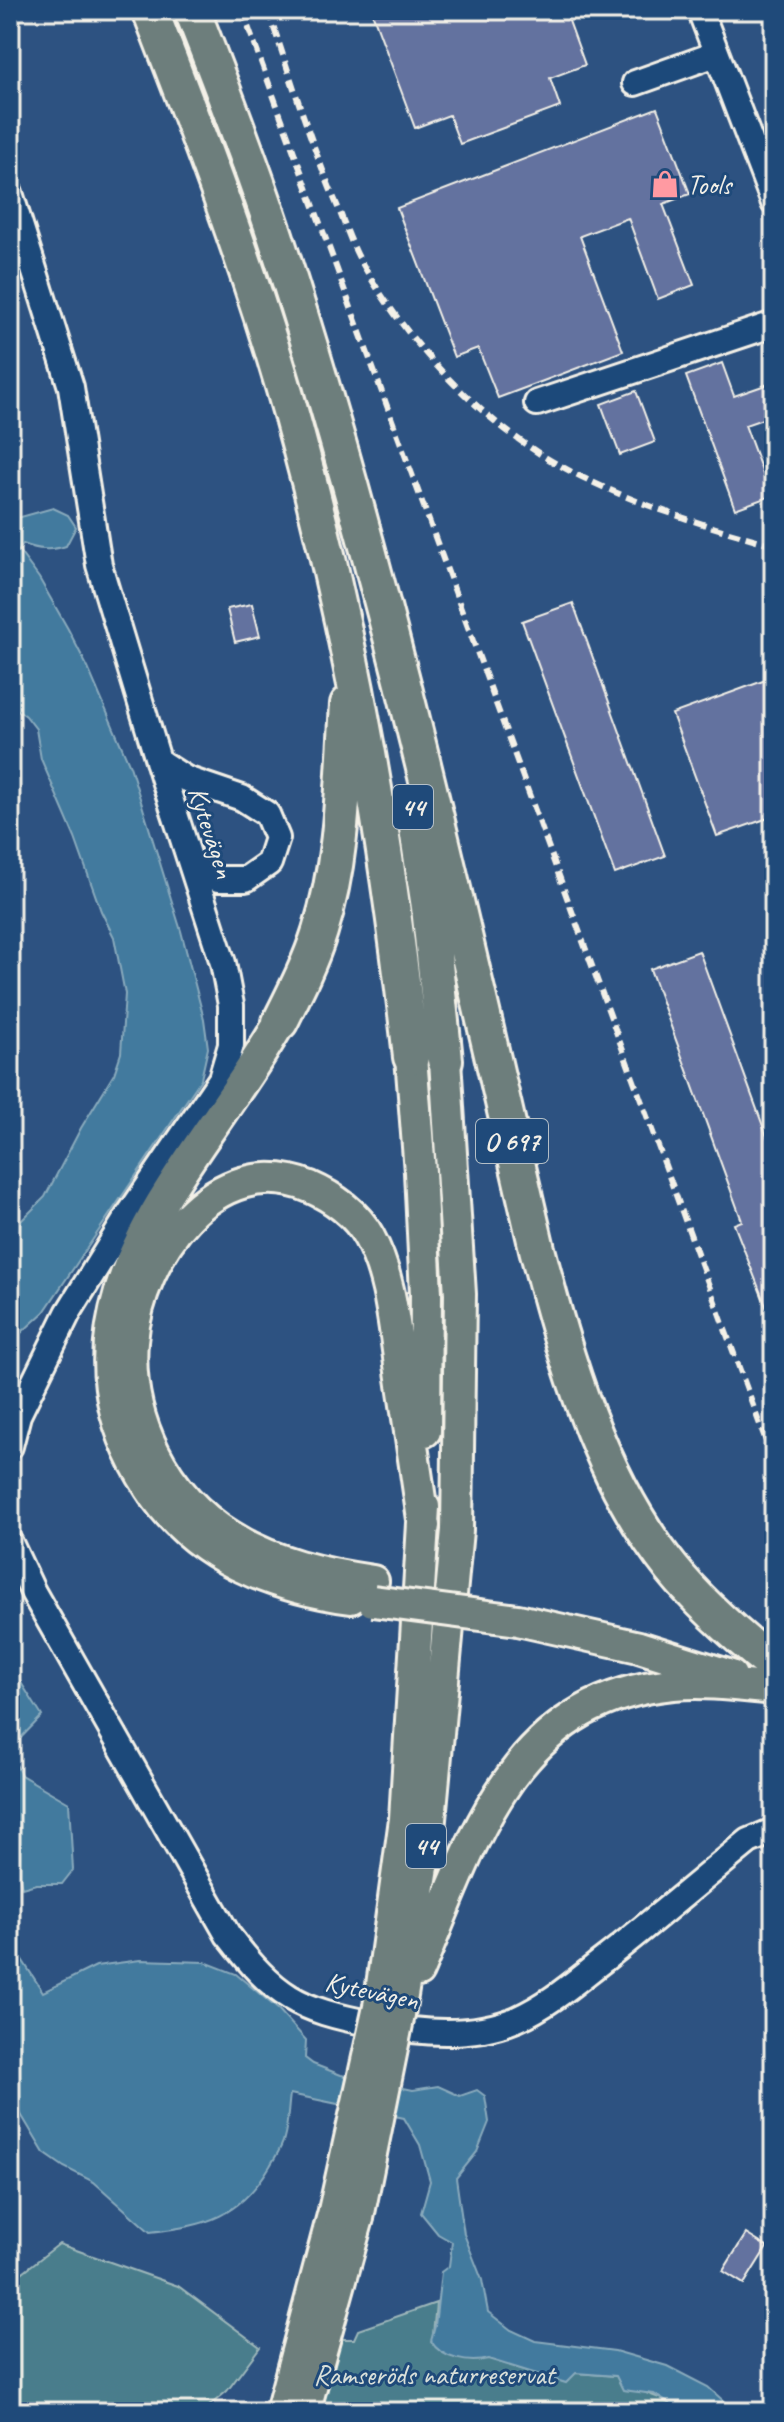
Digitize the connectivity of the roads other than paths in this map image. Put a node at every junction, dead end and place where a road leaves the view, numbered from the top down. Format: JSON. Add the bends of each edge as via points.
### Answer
{"nodes":[{"id":1,"x":150,"y":10,"type":"edge"},
{"id":2,"x":192,"y":10,"type":"edge"},
{"id":3,"x":700,"y":10,"type":"edge"},
{"id":4,"x":716,"y":54,"type":"junction"},
{"id":5,"x":635,"y":83,"type":"dead end"},
{"id":6,"x":10,"y":193,"type":"edge"},
{"id":7,"x":774,"y":203,"type":"edge"},
{"id":8,"x":774,"y":324,"type":"edge"},
{"id":9,"x":537,"y":403,"type":"dead end"},
{"id":10,"x":369,"y":557,"type":"junction"},
{"id":11,"x":350,"y":656,"type":"junction"},
{"id":12,"x":158,"y":761,"type":"junction"},
{"id":13,"x":193,"y":867,"type":"junction"},
{"id":14,"x":280,"y":1022,"type":"joint"},
{"id":15,"x":411,"y":1057,"type":"joint"},
{"id":16,"x":445,"y":1060,"type":"joint"},
{"id":17,"x":10,"y":1446,"type":"edge"},
{"id":18,"x":424,"y":1526,"type":"junction"},
{"id":19,"x":10,"y":1543,"type":"edge"},
{"id":20,"x":373,"y":1591,"type":"junction"},
{"id":21,"x":772,"y":1680,"type":"edge"},
{"id":22,"x":774,"y":1835,"type":"edge"},
{"id":23,"x":389,"y":2010,"type":"junction"},
{"id":24,"x":346,"y":2215,"type":"junction"},
{"id":25,"x":281,"y":2412,"type":"edge"},
{"id":26,"x":304,"y":2412,"type":"edge"}],
"edges":[{"from":1,"to":11,"type":"highway","number":"44","via":[[237,243],[300,447]]},
{"from":2,"to":10,"type":"highway","number":"44","via":[[274,231]]},
{"from":3,"to":4,"type":"street"},
{"from":4,"to":5,"type":"street"},
{"from":4,"to":7,"type":"street"},
{"from":6,"to":12,"type":"street","name":"Kytevägen","via":[[71,387],[99,565]]},
{"from":8,"to":9,"type":"street"},
{"from":10,"to":16,"type":"highway","number":"44","via":[[429,907]]},
{"from":10,"to":21,"type":"highway","number":"O 697","via":[[541,1264],[579,1391],[603,1453],[651,1540]]},
{"from":11,"to":14,"type":"highway","via":[[331,892],[311,957]]},
{"from":11,"to":15,"type":"highway","number":"44","via":[[395,912]]},
{"from":12,"to":13,"type":"street","name":"Kytevägen"},
{"from":12,"to":13,"type":"street","via":[[186,779],[255,806],[267,814],[277,838],[269,863],[246,879],[218,879]]},
{"from":13,"to":17,"type":"street","name":"Kytevägen","via":[[231,1005],[231,1045],[221,1079],[68,1313],[18,1415]]},
{"from":14,"to":20,"type":"main road","via":[[156,1209],[136,1248],[120,1287],[109,1339],[111,1394],[139,1472],[172,1518],[193,1537],[218,1555],[275,1581],[307,1590]]},
{"from":15,"to":18,"type":"main road","number":"44","via":[[426,1294]]},
{"from":16,"to":23,"type":"main road","number":"44","via":[[460,1294],[457,1530],[429,1830]]},
{"from":18,"to":20,"type":"main road","via":[[392,1307],[368,1234],[325,1194],[299,1183],[271,1178],[245,1182],[201,1204],[156,1262],[132,1341],[134,1386],[155,1456],[209,1522],[231,1537],[290,1564]]},
{"from":18,"to":23,"type":"main road","number":"44"},
{"from":19,"to":22,"type":"street","name":"Kytevägen","via":[[228,1935],[257,1972],[289,1999],[325,2015],[426,2032],[470,2031],[516,2019],[569,1987],[749,1841]]},
{"from":20,"to":21,"type":"main road","bridge":true,"via":[[517,1610]]},
{"from":21,"to":23,"type":"main road","via":[[646,1687],[597,1702],[551,1730],[512,1774]]},
{"from":23,"to":24,"type":"main road","number":"44","bridge":true},
{"from":24,"to":25,"type":"main road","number":"44"},
{"from":24,"to":26,"type":"main road","number":"44"}]}
